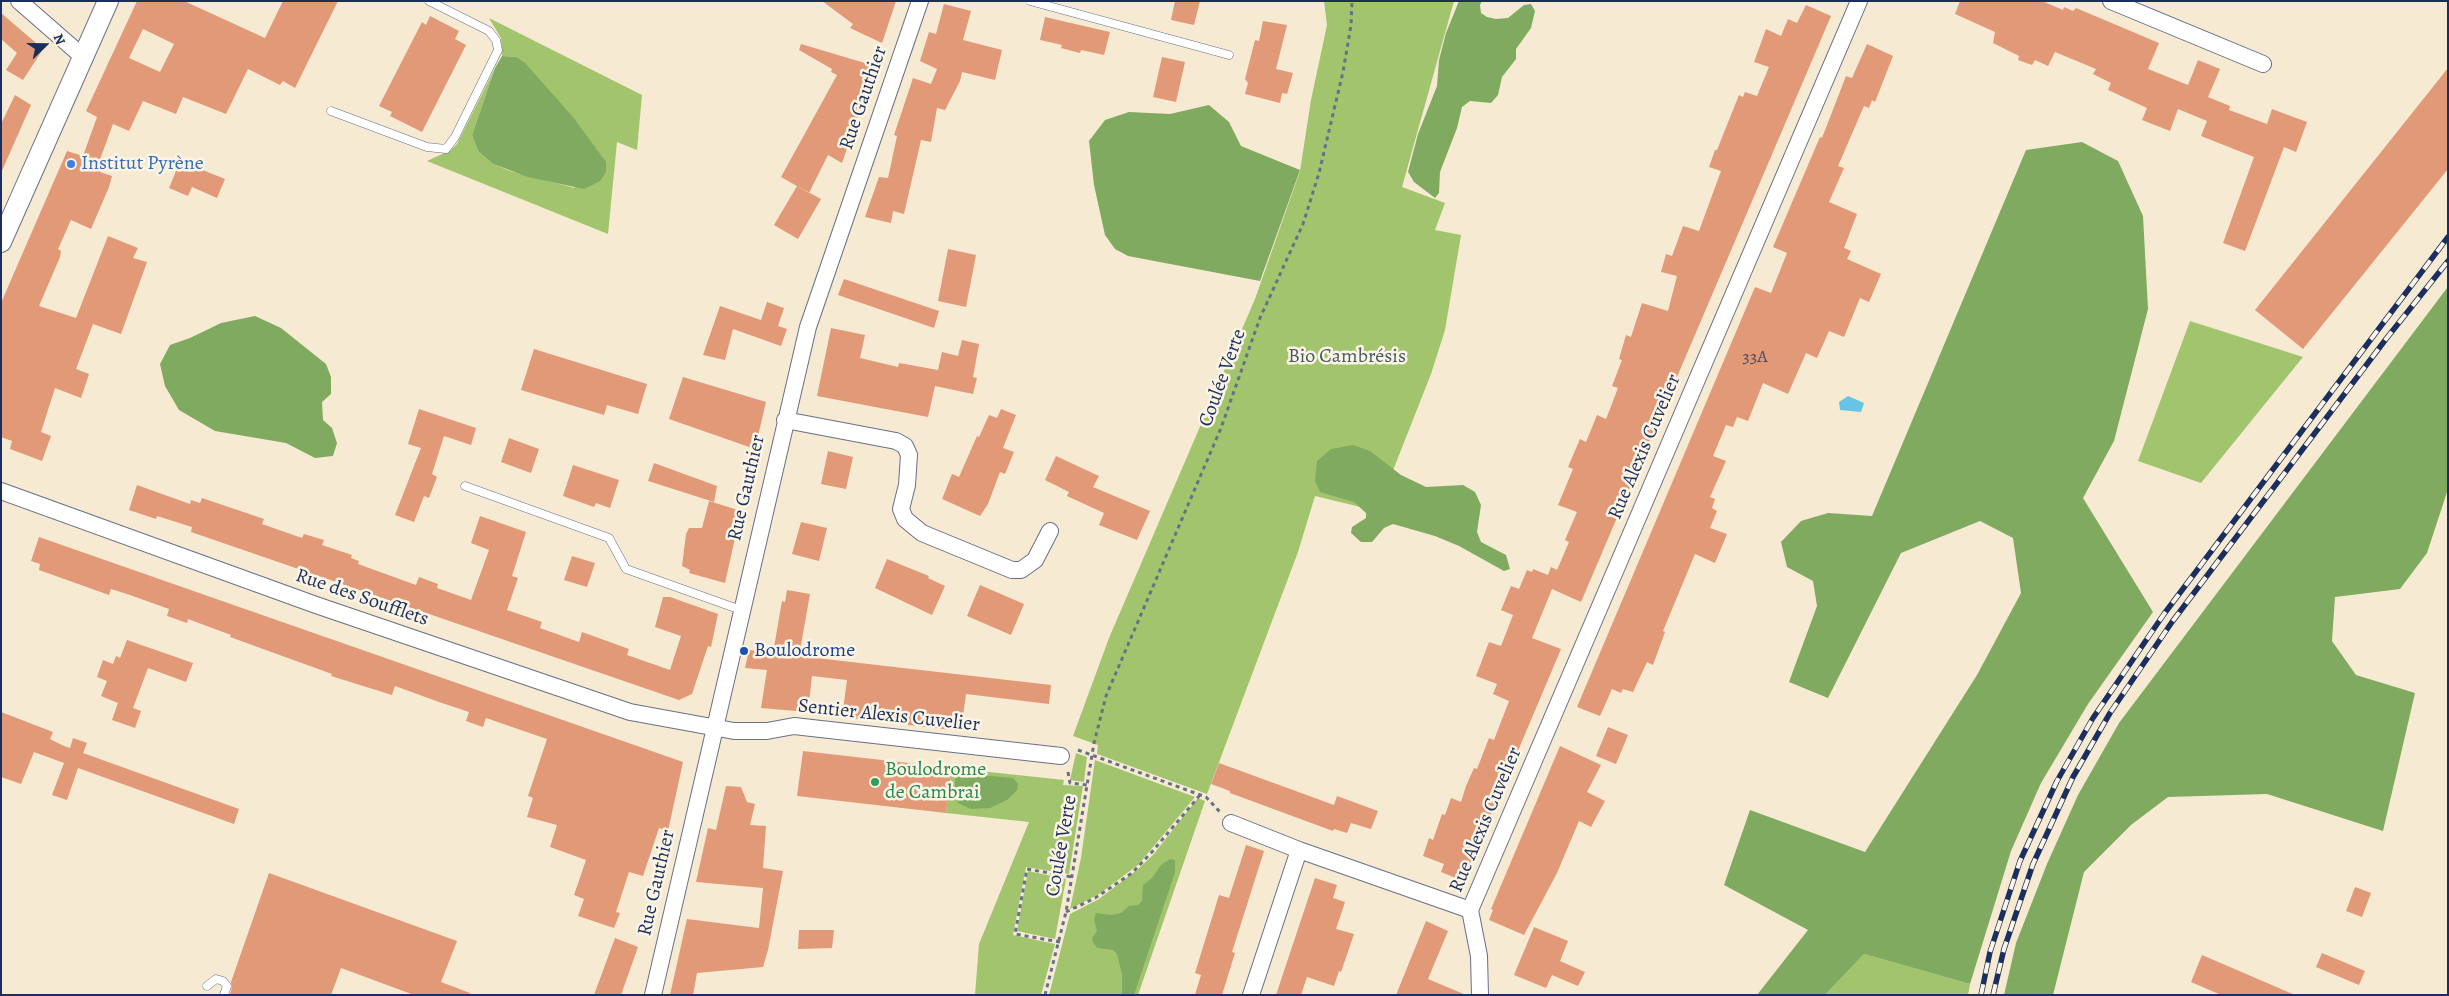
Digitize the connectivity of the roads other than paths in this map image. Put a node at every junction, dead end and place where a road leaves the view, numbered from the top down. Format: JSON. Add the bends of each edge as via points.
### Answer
{"nodes":[{"id":1,"x":19,"y":1,"type":"edge"},
{"id":2,"x":108,"y":1,"type":"edge"},
{"id":3,"x":429,"y":1,"type":"edge"},
{"id":4,"x":920,"y":1,"type":"edge"},
{"id":5,"x":1030,"y":1,"type":"edge"},
{"id":6,"x":1859,"y":1,"type":"edge"},
{"id":7,"x":2111,"y":1,"type":"edge"},
{"id":8,"x":1229,"y":55,"type":"dead end"},
{"id":9,"x":82,"y":56,"type":"junction"},
{"id":10,"x":2263,"y":64,"type":"dead end"},
{"id":11,"x":331,"y":111,"type":"dead end"},
{"id":12,"x":1,"y":242,"type":"edge"},
{"id":13,"x":785,"y":420,"type":"junction"},
{"id":14,"x":465,"y":486,"type":"dead end"},
{"id":15,"x":1,"y":491,"type":"edge"},
{"id":16,"x":1050,"y":531,"type":"dead end"},
{"id":17,"x":741,"y":610,"type":"junction"},
{"id":18,"x":714,"y":728,"type":"junction"},
{"id":19,"x":1061,"y":756,"type":"road end"},
{"id":20,"x":1231,"y":823,"type":"road end"},
{"id":21,"x":1299,"y":850,"type":"junction"},
{"id":22,"x":1470,"y":910,"type":"junction"},
{"id":23,"x":207,"y":986,"type":"dead end"},
{"id":24,"x":224,"y":995,"type":"edge"},
{"id":25,"x":652,"y":995,"type":"edge"},
{"id":26,"x":1251,"y":995,"type":"edge"},
{"id":27,"x":1480,"y":995,"type":"edge"}],
"edges":[{"from":1,"to":9,"type":"street"},
{"from":2,"to":9,"type":"street"},
{"from":3,"to":11,"type":"lane","via":[[489,31],[498,50],[446,149],[427,147]]},
{"from":4,"to":13,"type":"street","name":"Rue Gauthier","via":[[808,327]]},
{"from":5,"to":8,"type":"lane"},
{"from":6,"to":22,"type":"street","name":"Rue Alexis Cuvelier"},
{"from":7,"to":10,"type":"street"},
{"from":9,"to":12,"type":"street"},
{"from":13,"to":16,"type":"street","via":[[896,441],[905,446],[909,461],[901,509],[905,519],[922,533],[1012,570],[1021,570],[1034,560]]},
{"from":13,"to":17,"type":"street","name":"Rue Gauthier"},
{"from":14,"to":17,"type":"lane","via":[[609,538],[626,569]]},
{"from":15,"to":18,"type":"street","name":"Rue des Soufflets","via":[[316,605],[630,712]]},
{"from":17,"to":18,"type":"street","name":"Rue Gauthier"},
{"from":18,"to":19,"type":"street","name":"Sentier Alexis Cuvelier","via":[[767,731],[794,726]]},
{"from":18,"to":25,"type":"street","name":"Rue Gauthier"},
{"from":20,"to":21,"type":"street","name":"Rue Alexis Cuvelier"},
{"from":21,"to":22,"type":"street","name":"Rue Alexis Cuvelier"},
{"from":21,"to":26,"type":"street"},
{"from":22,"to":27,"type":"street","name":"Rue Alexis Cuvelier","via":[[1479,956]]},
{"from":23,"to":24,"type":"lane","via":[[216,979],[222,981],[227,986]]}]}
